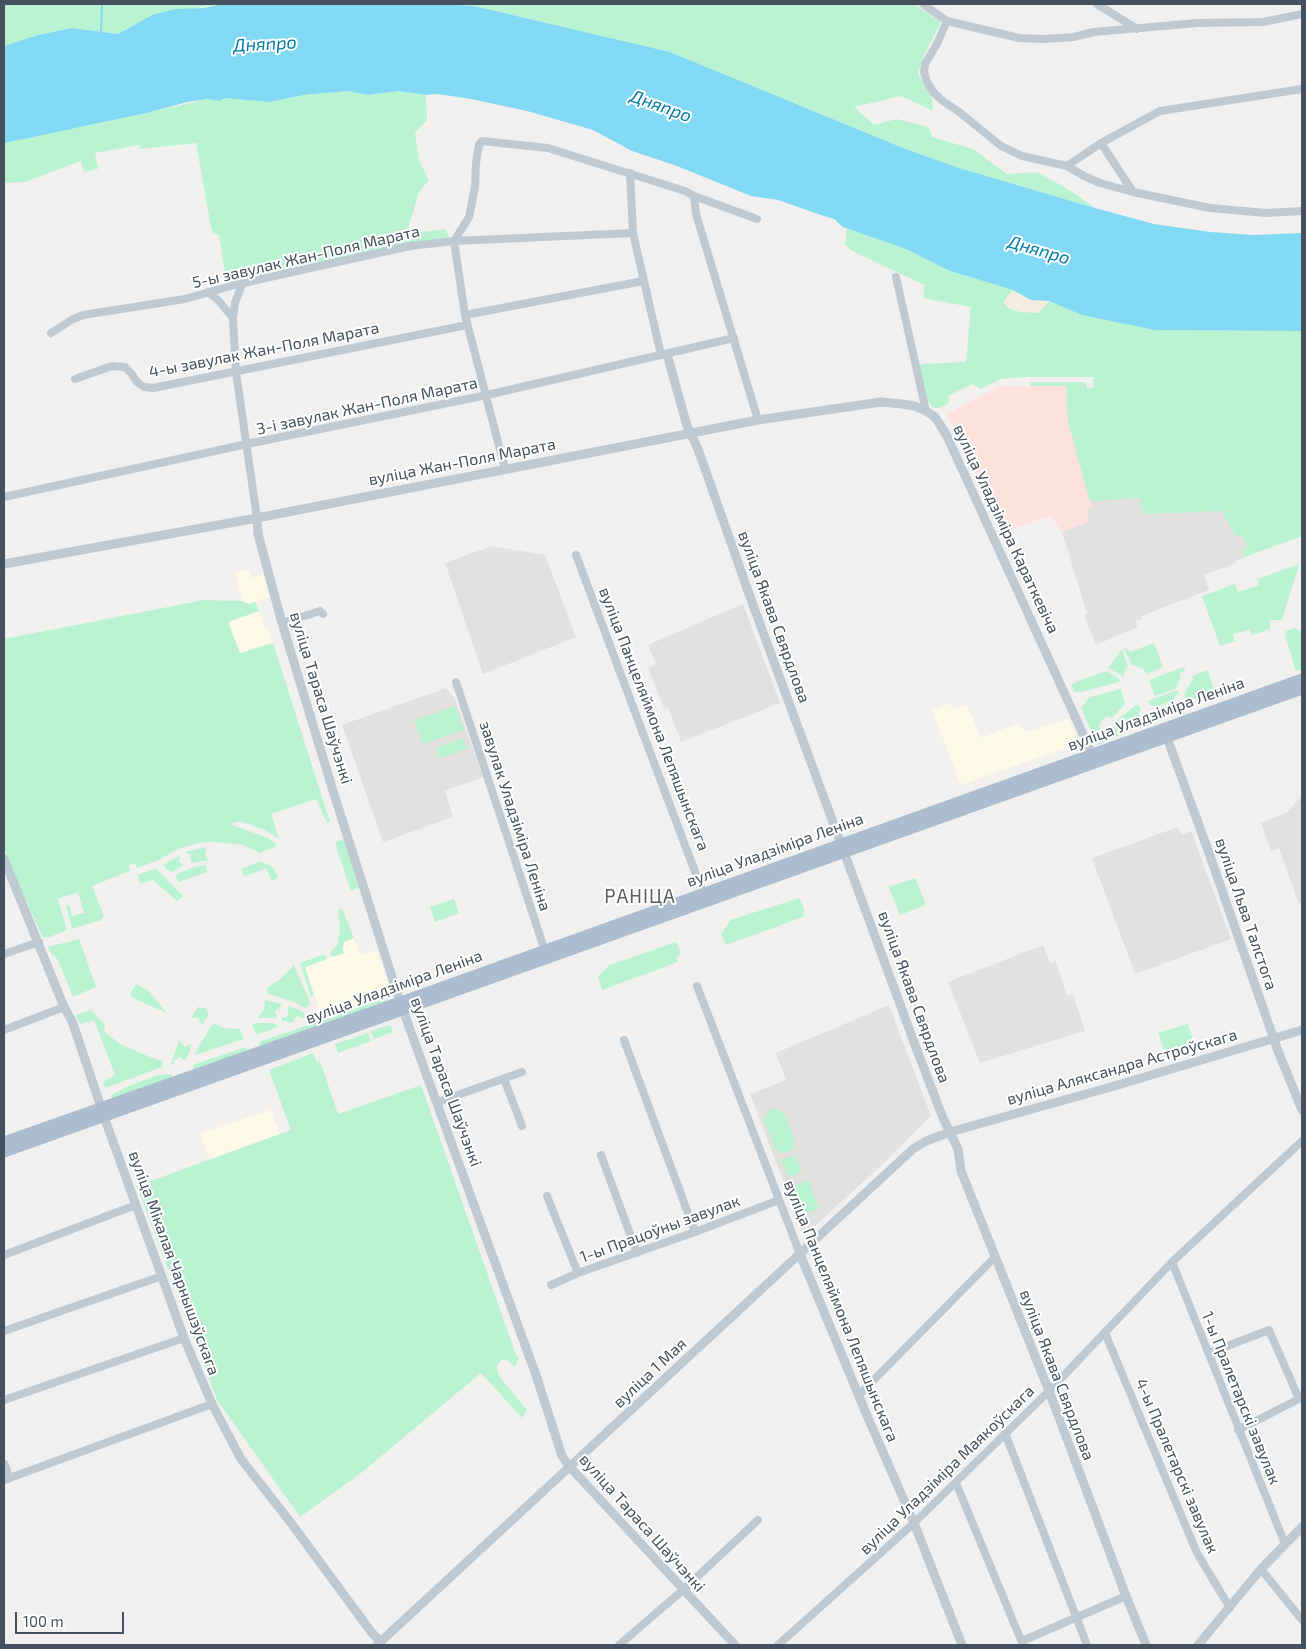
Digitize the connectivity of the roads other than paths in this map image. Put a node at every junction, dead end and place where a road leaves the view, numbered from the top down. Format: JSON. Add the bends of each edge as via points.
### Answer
{"nodes":[{"id":1,"x":923,"y":4,"type":"edge"},
{"id":2,"x":1097,"y":4,"type":"edge"},
{"id":3,"x":1302,"y":14,"type":"edge"},
{"id":4,"x":947,"y":21,"type":"junction"},
{"id":5,"x":1137,"y":29,"type":"junction"},
{"id":6,"x":1302,"y":89,"type":"edge"},
{"id":7,"x":1102,"y":143,"type":"junction"},
{"id":8,"x":1067,"y":166,"type":"junction"},
{"id":9,"x":630,"y":173,"type":"junction"},
{"id":10,"x":1133,"y":192,"type":"junction"},
{"id":11,"x":694,"y":196,"type":"junction"},
{"id":12,"x":1302,"y":211,"type":"edge"},
{"id":13,"x":757,"y":219,"type":"dead end"},
{"id":14,"x":633,"y":233,"type":"junction"},
{"id":15,"x":454,"y":241,"type":"junction"},
{"id":16,"x":896,"y":277,"type":"dead end"},
{"id":17,"x":643,"y":281,"type":"junction"},
{"id":18,"x":242,"y":284,"type":"junction"},
{"id":19,"x":208,"y":292,"type":"junction"},
{"id":20,"x":465,"y":315,"type":"junction"},
{"id":21,"x":233,"y":318,"type":"junction"},
{"id":22,"x":467,"y":325,"type":"junction"},
{"id":23,"x":52,"y":334,"type":"dead end"},
{"id":24,"x":734,"y":338,"type":"junction"},
{"id":25,"x":664,"y":355,"type":"junction"},
{"id":26,"x":236,"y":372,"type":"junction"},
{"id":27,"x":75,"y":379,"type":"dead end"},
{"id":28,"x":487,"y":395,"type":"junction"},
{"id":29,"x":926,"y":411,"type":"junction"},
{"id":30,"x":758,"y":420,"type":"junction"},
{"id":31,"x":691,"y":434,"type":"junction"},
{"id":32,"x":247,"y":444,"type":"junction"},
{"id":33,"x":505,"y":469,"type":"junction"},
{"id":34,"x":4,"y":496,"type":"edge"},
{"id":35,"x":257,"y":518,"type":"junction"},
{"id":36,"x":576,"y":555,"type":"dead end"},
{"id":37,"x":4,"y":564,"type":"edge"},
{"id":38,"x":323,"y":614,"type":"dead end"},
{"id":39,"x":282,"y":623,"type":"junction"},
{"id":40,"x":1302,"y":679,"type":"edge"},
{"id":41,"x":456,"y":682,"type":"dead end"},
{"id":42,"x":1302,"y":689,"type":"edge"},
{"id":43,"x":1165,"y":733,"type":"junction"},
{"id":44,"x":1094,"y":759,"type":"junction"},
{"id":45,"x":844,"y":847,"type":"junction"},
{"id":46,"x":4,"y":859,"type":"edge"},
{"id":47,"x":7,"y":880,"type":"edge"},
{"id":48,"x":703,"y":893,"type":"junction"},
{"id":49,"x":38,"y":942,"type":"junction"},
{"id":50,"x":4,"y":954,"type":"edge"},
{"id":51,"x":546,"y":954,"type":"junction"},
{"id":52,"x":697,"y":986,"type":"dead end"},
{"id":53,"x":402,"y":1006,"type":"junction"},
{"id":54,"x":64,"y":1007,"type":"junction"},
{"id":55,"x":4,"y":1030,"type":"edge"},
{"id":56,"x":1302,"y":1030,"type":"edge"},
{"id":57,"x":1274,"y":1038,"type":"junction"},
{"id":58,"x":624,"y":1040,"type":"dead end"},
{"id":59,"x":522,"y":1072,"type":"dead end"},
{"id":60,"x":504,"y":1078,"type":"junction"},
{"id":61,"x":438,"y":1102,"type":"junction"},
{"id":62,"x":1302,"y":1110,"type":"edge"},
{"id":63,"x":103,"y":1112,"type":"junction"},
{"id":64,"x":522,"y":1126,"type":"dead end"},
{"id":65,"x":950,"y":1132,"type":"junction"},
{"id":66,"x":1302,"y":1141,"type":"edge"},
{"id":67,"x":4,"y":1142,"type":"edge"},
{"id":68,"x":4,"y":1152,"type":"edge"},
{"id":69,"x":602,"y":1154,"type":"dead end"},
{"id":70,"x":547,"y":1196,"type":"dead end"},
{"id":71,"x":779,"y":1200,"type":"junction"},
{"id":72,"x":136,"y":1205,"type":"junction"},
{"id":73,"x":695,"y":1232,"type":"junction"},
{"id":74,"x":637,"y":1253,"type":"junction"},
{"id":75,"x":800,"y":1254,"type":"junction"},
{"id":76,"x":4,"y":1255,"type":"edge"},
{"id":77,"x":995,"y":1257,"type":"junction"},
{"id":78,"x":1172,"y":1262,"type":"junction"},
{"id":79,"x":578,"y":1273,"type":"junction"},
{"id":80,"x":162,"y":1276,"type":"junction"},
{"id":81,"x":550,"y":1285,"type":"dead end"},
{"id":82,"x":4,"y":1331,"type":"edge"},
{"id":83,"x":1105,"y":1332,"type":"junction"},
{"id":84,"x":184,"y":1338,"type":"junction"},
{"id":85,"x":1209,"y":1353,"type":"junction"},
{"id":86,"x":1048,"y":1391,"type":"junction"},
{"id":87,"x":859,"y":1395,"type":"junction"},
{"id":88,"x":4,"y":1400,"type":"edge"},
{"id":89,"x":212,"y":1404,"type":"junction"},
{"id":90,"x":1238,"y":1430,"type":"junction"},
{"id":91,"x":1005,"y":1433,"type":"junction"},
{"id":92,"x":4,"y":1464,"type":"edge"},
{"id":93,"x":569,"y":1466,"type":"junction"},
{"id":94,"x":6,"y":1479,"type":"edge"},
{"id":95,"x":956,"y":1483,"type":"junction"},
{"id":96,"x":758,"y":1520,"type":"dead end"},
{"id":97,"x":914,"y":1524,"type":"junction"},
{"id":98,"x":1302,"y":1527,"type":"edge"},
{"id":99,"x":1284,"y":1544,"type":"junction"},
{"id":100,"x":1261,"y":1570,"type":"junction"},
{"id":101,"x":683,"y":1590,"type":"junction"},
{"id":102,"x":1126,"y":1596,"type":"junction"},
{"id":103,"x":1230,"y":1608,"type":"junction"},
{"id":104,"x":1076,"y":1618,"type":"junction"},
{"id":105,"x":1302,"y":1620,"type":"edge"},
{"id":106,"x":1023,"y":1643,"type":"edge"},
{"id":107,"x":379,"y":1644,"type":"edge"},
{"id":108,"x":619,"y":1645,"type":"edge"},
{"id":109,"x":735,"y":1645,"type":"edge"},
{"id":110,"x":778,"y":1645,"type":"edge"},
{"id":111,"x":962,"y":1645,"type":"edge"},
{"id":112,"x":1086,"y":1645,"type":"edge"},
{"id":113,"x":1146,"y":1645,"type":"edge"},
{"id":114,"x":1198,"y":1645,"type":"edge"}],
"edges":[{"from":1,"to":4,"type":"street"},
{"from":2,"to":5,"type":"street"},
{"from":3,"to":5,"type":"street","via":[[1263,22],[1197,23]]},
{"from":4,"to":5,"type":"street","via":[[1042,40]]},
{"from":4,"to":8,"type":"street","via":[[925,64],[927,82],[934,93],[1001,146],[1022,156]]},
{"from":6,"to":7,"type":"street","via":[[1160,111]]},
{"from":7,"to":8,"type":"street"},
{"from":7,"to":10,"type":"street"},
{"from":8,"to":10,"type":"street","via":[[1100,183]]},
{"from":9,"to":11,"type":"street"},
{"from":9,"to":14,"type":"street","name":"вуліца Якава Свярдлова"},
{"from":9,"to":15,"type":"street","via":[[548,148],[482,141],[469,217]]},
{"from":10,"to":12,"type":"street","via":[[1210,208],[1266,213]]},
{"from":11,"to":13,"type":"street"},
{"from":11,"to":24,"type":"street","via":[[696,214]]},
{"from":14,"to":15,"type":"street","name":"5-ы завулак Жан-Поля Марата"},
{"from":14,"to":17,"type":"street","name":"вуліца Якава Свярдлова"},
{"from":15,"to":18,"type":"street","name":"5-ы завулак Жан-Поля Марата","via":[[410,246]]},
{"from":15,"to":20,"type":"street"},
{"from":16,"to":29,"type":"street"},
{"from":17,"to":20,"type":"street"},
{"from":17,"to":25,"type":"street","name":"вуліца Якава Свярдлова"},
{"from":18,"to":19,"type":"street","name":"5-ы завулак Жан-Поля Марата"},
{"from":18,"to":21,"type":"street","name":"вуліца Тараса Шаўчэнкі"},
{"from":19,"to":21,"type":"street"},
{"from":19,"to":23,"type":"street","name":"5-ы завулак Жан-Поля Марата","via":[[185,299],[84,315]]},
{"from":20,"to":22,"type":"street"},
{"from":21,"to":26,"type":"street","name":"вуліца Тараса Шаўчэнкі"},
{"from":22,"to":26,"type":"street","name":"4-ы завулак Жан-Поля Марата"},
{"from":22,"to":28,"type":"street"},
{"from":24,"to":25,"type":"street","name":"3-і завулак Жан-Поля Марата"},
{"from":24,"to":30,"type":"street"},
{"from":25,"to":28,"type":"street","name":"3-і завулак Жан-Поля Марата"},
{"from":25,"to":31,"type":"street","name":"вуліца Якава Свярдлова"},
{"from":26,"to":27,"type":"street","name":"4-ы завулак Жан-Поля Марата","via":[[153,388],[144,387],[125,368],[112,366]]},
{"from":26,"to":32,"type":"street","name":"вуліца Тараса Шаўчэнкі"},
{"from":28,"to":32,"type":"street","name":"3-і завулак Жан-Поля Марата"},
{"from":28,"to":33,"type":"street"},
{"from":29,"to":30,"type":"street","name":"вуліца Жан-Поля Марата","via":[[915,406],[880,402]]},
{"from":29,"to":44,"type":"street","name":"вуліца Уладзіміра Караткевіча","via":[[941,425],[951,443]]},
{"from":30,"to":31,"type":"street","name":"вуліца Жан-Поля Марата"},
{"from":31,"to":33,"type":"street","name":"вуліца Жан-Поля Марата"},
{"from":31,"to":45,"type":"street","name":"вуліца Якава Свярдлова"},
{"from":32,"to":34,"type":"street","name":"3-і завулак Жан-Поля Марата"},
{"from":32,"to":35,"type":"street","name":"вуліца Тараса Шаўчэнкі"},
{"from":33,"to":35,"type":"street","name":"вуліца Жан-Поля Марата"},
{"from":35,"to":37,"type":"street","name":"вуліца Жан-Поля Марата"},
{"from":35,"to":39,"type":"street","name":"вуліца Тараса Шаўчэнкі","via":[[258,534]]},
{"from":36,"to":48,"type":"street","name":"вуліца Панцеляймона Лепяшынскага"},
{"from":38,"to":39,"type":"street","via":[[320,611]]},
{"from":39,"to":53,"type":"street","name":"вуліца Тараса Шаўчэнкі"},
{"from":40,"to":43,"type":"main road","name":"вуліца Уладзіміра Леніна"},
{"from":41,"to":51,"type":"street","name":"завулак Уладзіміра Леніна"},
{"from":42,"to":43,"type":"main road","name":"вуліца Уладзіміра Леніна"},
{"from":43,"to":44,"type":"main road","name":"вуліца Уладзіміра Леніна"},
{"from":43,"to":57,"type":"street","name":"вуліца Льва Талстога"},
{"from":44,"to":45,"type":"main road","name":"вуліца Уладзіміра Леніна"},
{"from":45,"to":48,"type":"main road","name":"вуліца Уладзіміра Леніна"},
{"from":45,"to":51,"type":"main road","name":"вуліца Уладзіміра Леніна"},
{"from":45,"to":65,"type":"street","name":"вуліца Якава Свярдлова"},
{"from":46,"to":47,"type":"street","name":"вуліца Мікалая Чарнышэўскага"},
{"from":47,"to":49,"type":"street","name":"вуліца Мікалая Чарнышэўскага"},
{"from":48,"to":51,"type":"main road","name":"вуліца Уладзіміра Леніна"},
{"from":49,"to":50,"type":"street"},
{"from":49,"to":54,"type":"street","name":"вуліца Мікалая Чарнышэўскага"},
{"from":51,"to":53,"type":"main road","name":"вуліца Уладзіміра Леніна"},
{"from":52,"to":71,"type":"street","name":"вуліца Панцеляймона Лепяшынскага"},
{"from":53,"to":61,"type":"street","name":"вуліца Тараса Шаўчэнкі"},
{"from":53,"to":63,"type":"main road","name":"вуліца Уладзіміра Леніна"},
{"from":54,"to":55,"type":"street"},
{"from":54,"to":63,"type":"street","name":"вуліца Мікалая Чарнышэўскага","via":[[72,1021]]},
{"from":56,"to":57,"type":"street","name":"вуліца Аляксандра Астроўскага"},
{"from":57,"to":62,"type":"street","name":"вуліца Льва Талстога"},
{"from":57,"to":65,"type":"street","name":"вуліца Аляксандра Астроўскага"},
{"from":58,"to":73,"type":"street"},
{"from":59,"to":60,"type":"street"},
{"from":60,"to":61,"type":"street"},
{"from":60,"to":64,"type":"street"},
{"from":61,"to":93,"type":"street","name":"вуліца Тараса Шаўчэнкі","via":[[562,1456]]},
{"from":63,"to":67,"type":"main road","name":"вуліца Уладзіміра Леніна"},
{"from":63,"to":68,"type":"main road","name":"вуліца Уладзіміра Леніна"},
{"from":63,"to":72,"type":"street","name":"вуліца Мікалая Чарнышэўскага"},
{"from":65,"to":75,"type":"street","name":"вуліца 1 Мая","via":[[913,1149]]},
{"from":65,"to":77,"type":"street","name":"вуліца Якава Свярдлова","via":[[958,1149],[961,1171]]},
{"from":66,"to":78,"type":"street","name":"вуліца Уладзіміра Маякоўскага"},
{"from":69,"to":74,"type":"street"},
{"from":70,"to":79,"type":"street"},
{"from":71,"to":73,"type":"street","name":"1-ы Працоўны завулак"},
{"from":71,"to":75,"type":"street","name":"вуліца Панцеляймона Лепяшынскага"},
{"from":72,"to":76,"type":"street"},
{"from":72,"to":80,"type":"street","name":"вуліца Мікалая Чарнышэўскага"},
{"from":73,"to":74,"type":"street","name":"1-ы Працоўны завулак"},
{"from":74,"to":79,"type":"street","name":"1-ы Працоўны завулак"},
{"from":75,"to":87,"type":"street","name":"вуліца Панцеляймона Лепяшынскага"},
{"from":75,"to":93,"type":"street","name":"вуліца 1 Мая"},
{"from":77,"to":86,"type":"street","name":"вуліца Якава Свярдлова"},
{"from":77,"to":87,"type":"street"},
{"from":78,"to":83,"type":"street","name":"вуліца Уладзіміра Маякоўскага"},
{"from":78,"to":85,"type":"street","name":"1-ы Пралетарскі завулак"},
{"from":79,"to":81,"type":"street","name":"1-ы Працоўны завулак"},
{"from":80,"to":82,"type":"street"},
{"from":80,"to":84,"type":"street","name":"вуліца Мікалая Чарнышэўскага"},
{"from":83,"to":86,"type":"street","name":"вуліца Уладзіміра Маякоўскага"},
{"from":83,"to":103,"type":"street","name":"4-ы Пралетарскі завулак","via":[[1197,1553]]},
{"from":84,"to":88,"type":"street"},
{"from":84,"to":89,"type":"street","name":"вуліца Мікалая Чарнышэўскага"},
{"from":85,"to":90,"type":"street","name":"1-ы Пралетарскі завулак"},
{"from":85,"to":90,"type":"street","via":[[1269,1330],[1299,1399]]},
{"from":86,"to":91,"type":"street","name":"вуліца Уладзіміра Маякоўскага"},
{"from":86,"to":102,"type":"street","name":"вуліца Якава Свярдлова"},
{"from":87,"to":97,"type":"street","name":"вуліца Панцеляймона Лепяшынскага"},
{"from":89,"to":94,"type":"street"},
{"from":89,"to":107,"type":"street","name":"вуліца Мікалая Чарнышэўскага","via":[[241,1460],[291,1522]]},
{"from":90,"to":99,"type":"street","name":"1-ы Пралетарскі завулак"},
{"from":91,"to":95,"type":"street","name":"вуліца Уладзіміра Маякоўскага"},
{"from":91,"to":104,"type":"street"},
{"from":92,"to":94,"type":"street"},
{"from":93,"to":101,"type":"street","name":"вуліца Тараса Шаўчэнкі"},
{"from":93,"to":107,"type":"street","name":"вуліца 1 Мая"},
{"from":95,"to":97,"type":"street","name":"вуліца Уладзіміра Маякоўскага"},
{"from":95,"to":106,"type":"street"},
{"from":96,"to":101,"type":"street"},
{"from":97,"to":110,"type":"street","name":"вуліца Уладзіміра Маякоўскага"},
{"from":97,"to":111,"type":"street","name":"вуліца Панцеляймона Лепяшынскага"},
{"from":98,"to":99,"type":"street"},
{"from":99,"to":100,"type":"street"},
{"from":100,"to":103,"type":"street"},
{"from":100,"to":105,"type":"street"},
{"from":101,"to":108,"type":"street"},
{"from":101,"to":109,"type":"street","name":"вуліца Тараса Шаўчэнкі"},
{"from":102,"to":104,"type":"street"},
{"from":102,"to":113,"type":"street","name":"вуліца Якава Свярдлова"},
{"from":103,"to":114,"type":"street"},
{"from":104,"to":106,"type":"street"},
{"from":104,"to":112,"type":"street"}]}
